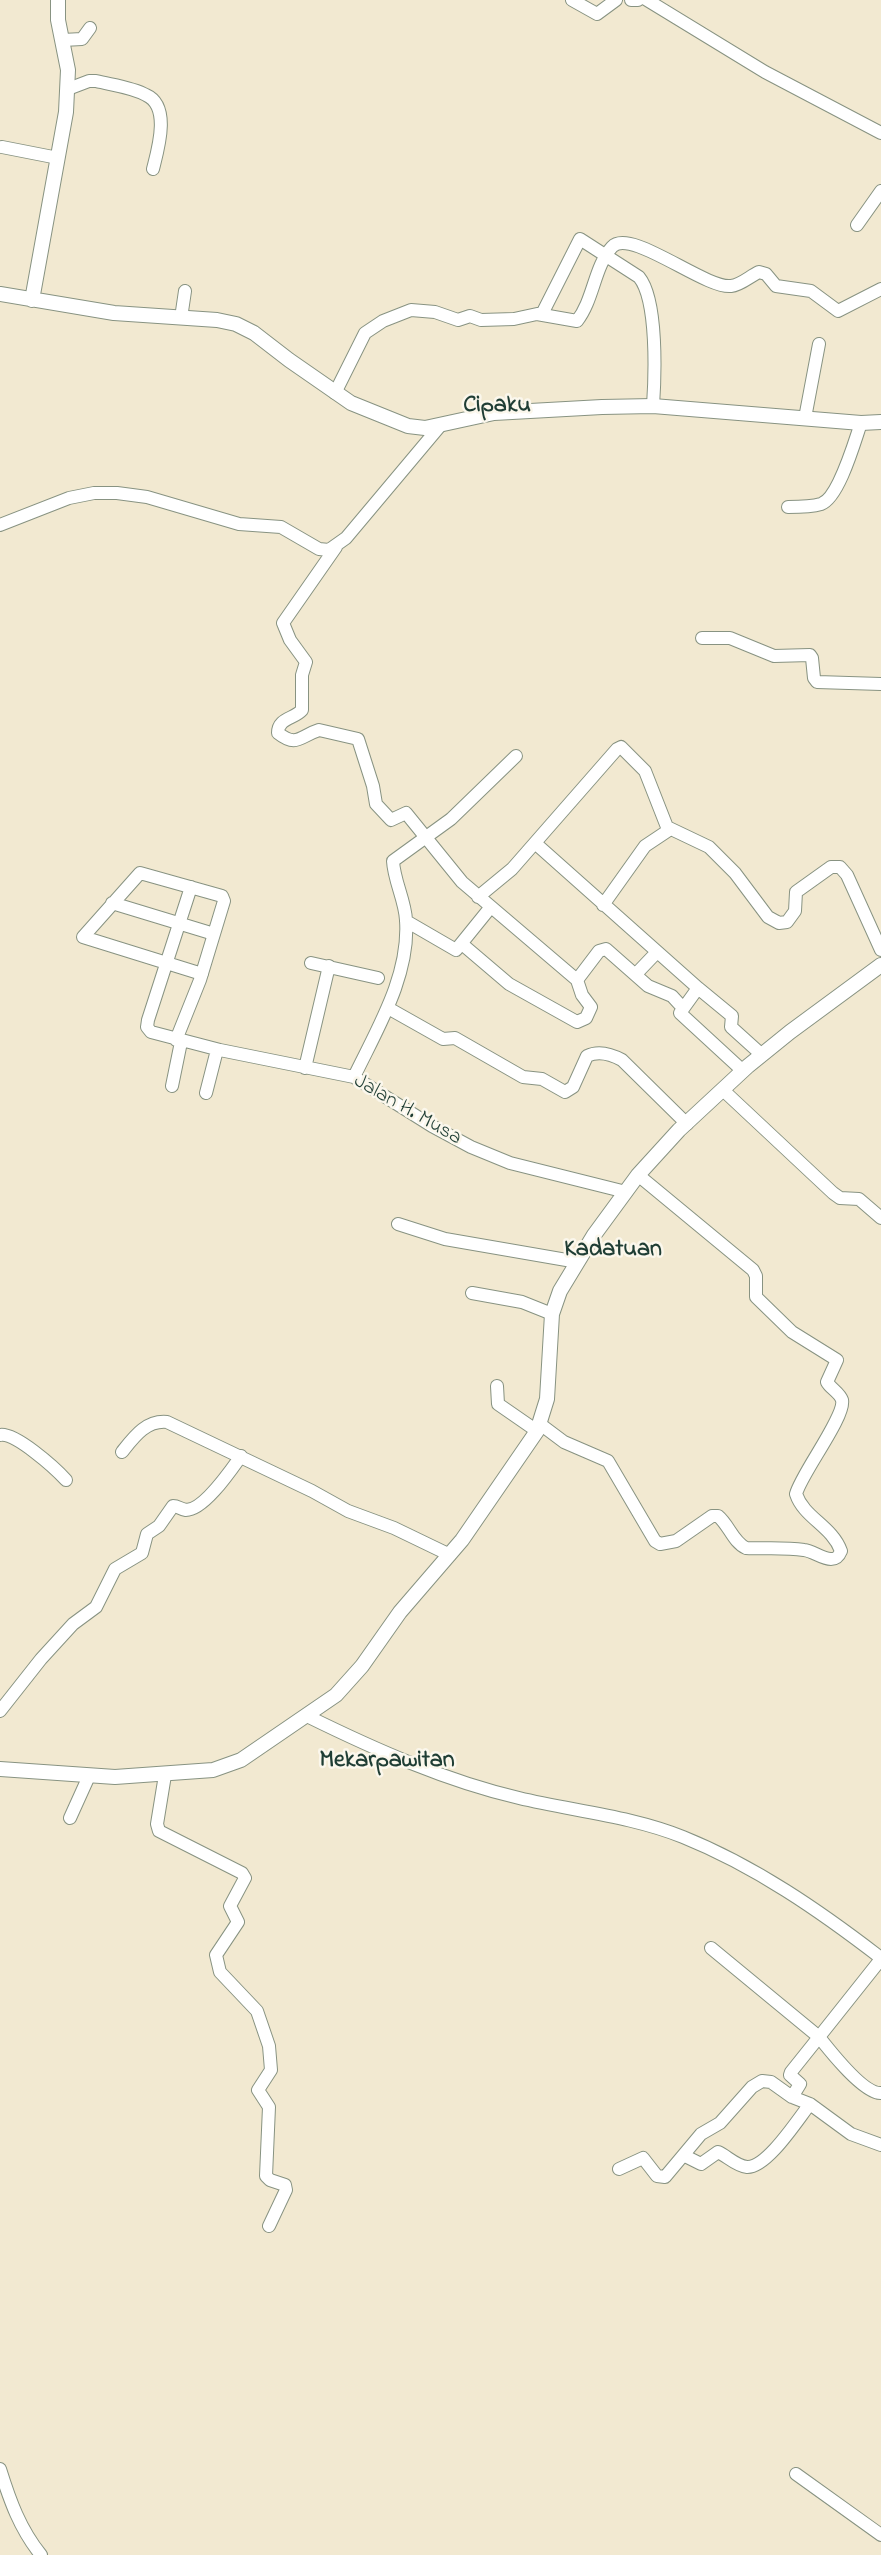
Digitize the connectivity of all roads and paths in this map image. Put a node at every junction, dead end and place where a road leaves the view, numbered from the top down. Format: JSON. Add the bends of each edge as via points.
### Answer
{"nodes":[{"id":1,"x":58,"y":0,"type":"edge"},
{"id":2,"x":572,"y":0,"type":"edge"},
{"id":3,"x":616,"y":0,"type":"edge"},
{"id":4,"x":631,"y":0,"type":"edge"},
{"id":5,"x":638,"y":0,"type":"edge"},
{"id":6,"x":647,"y":0,"type":"edge"},
{"id":7,"x":90,"y":28,"type":"dead end"},
{"id":8,"x":63,"y":40,"type":"junction"},
{"id":9,"x":68,"y":89,"type":"junction"},
{"id":10,"x":881,"y":133,"type":"edge"},
{"id":11,"x":2,"y":147,"type":"dead end"},
{"id":12,"x":58,"y":158,"type":"junction"},
{"id":13,"x":153,"y":169,"type":"dead end"},
{"id":14,"x":881,"y":191,"type":"edge"},
{"id":15,"x":857,"y":225,"type":"dead end"},
{"id":16,"x":605,"y":256,"type":"junction"},
{"id":17,"x":881,"y":289,"type":"edge"},
{"id":18,"x":185,"y":291,"type":"dead end"},
{"id":19,"x":0,"y":294,"type":"edge"},
{"id":20,"x":32,"y":300,"type":"junction"},
{"id":21,"x":542,"y":314,"type":"junction"},
{"id":22,"x":181,"y":318,"type":"junction"},
{"id":23,"x":819,"y":344,"type":"dead end"},
{"id":24,"x":335,"y":393,"type":"junction"},
{"id":25,"x":653,"y":406,"type":"junction"},
{"id":26,"x":805,"y":418,"type":"junction"},
{"id":27,"x":881,"y":422,"type":"edge"},
{"id":28,"x":861,"y":423,"type":"junction"},
{"id":29,"x":440,"y":426,"type":"junction"},
{"id":30,"x":788,"y":507,"type":"dead end"},
{"id":31,"x":0,"y":525,"type":"edge"},
{"id":32,"x":336,"y":547,"type":"junction"},
{"id":33,"x":702,"y":638,"type":"dead end"},
{"id":34,"x":881,"y":684,"type":"edge"},
{"id":35,"x":516,"y":756,"type":"dead end"},
{"id":36,"x":669,"y":830,"type":"junction"},
{"id":37,"x":427,"y":837,"type":"junction"},
{"id":38,"x":535,"y":843,"type":"junction"},
{"id":39,"x":191,"y":887,"type":"junction"},
{"id":40,"x":478,"y":897,"type":"junction"},
{"id":41,"x":112,"y":903,"type":"junction"},
{"id":42,"x":603,"y":905,"type":"junction"},
{"id":43,"x":490,"y":908,"type":"junction"},
{"id":44,"x":406,"y":921,"type":"junction"},
{"id":45,"x":181,"y":923,"type":"junction"},
{"id":46,"x":214,"y":934,"type":"junction"},
{"id":47,"x":462,"y":944,"type":"junction"},
{"id":48,"x":881,"y":950,"type":"edge"},
{"id":49,"x":657,"y":952,"type":"junction"},
{"id":50,"x":166,"y":963,"type":"junction"},
{"id":51,"x":311,"y":963,"type":"dead end"},
{"id":52,"x":881,"y":965,"type":"edge"},
{"id":53,"x":329,"y":966,"type":"junction"},
{"id":54,"x":202,"y":974,"type":"junction"},
{"id":55,"x":636,"y":975,"type":"junction"},
{"id":56,"x":378,"y":978,"type":"dead end"},
{"id":57,"x":577,"y":980,"type":"junction"},
{"id":58,"x":698,"y":988,"type":"junction"},
{"id":59,"x":388,"y":1008,"type":"junction"},
{"id":60,"x":683,"y":1008,"type":"junction"},
{"id":61,"x":178,"y":1041,"type":"junction"},
{"id":62,"x":217,"y":1050,"type":"junction"},
{"id":63,"x":762,"y":1055,"type":"junction"},
{"id":64,"x":305,"y":1068,"type":"junction"},
{"id":65,"x":743,"y":1071,"type":"junction"},
{"id":66,"x":354,"y":1077,"type":"junction"},
{"id":67,"x":172,"y":1086,"type":"dead end"},
{"id":68,"x":724,"y":1091,"type":"junction"},
{"id":69,"x":206,"y":1093,"type":"dead end"},
{"id":70,"x":687,"y":1124,"type":"junction"},
{"id":71,"x":638,"y":1175,"type":"junction"},
{"id":72,"x":626,"y":1192,"type":"junction"},
{"id":73,"x":881,"y":1218,"type":"edge"},
{"id":74,"x":398,"y":1224,"type":"dead end"},
{"id":75,"x":578,"y":1262,"type":"junction"},
{"id":76,"x":472,"y":1293,"type":"dead end"},
{"id":77,"x":552,"y":1314,"type":"junction"},
{"id":78,"x":497,"y":1386,"type":"dead end"},
{"id":79,"x":538,"y":1428,"type":"junction"},
{"id":80,"x":0,"y":1435,"type":"edge"},
{"id":81,"x":122,"y":1452,"type":"dead end"},
{"id":82,"x":241,"y":1456,"type":"junction"},
{"id":83,"x":66,"y":1480,"type":"dead end"},
{"id":84,"x":450,"y":1555,"type":"junction"},
{"id":85,"x":0,"y":1712,"type":"edge"},
{"id":86,"x":307,"y":1716,"type":"junction"},
{"id":87,"x":0,"y":1769,"type":"edge"},
{"id":88,"x":165,"y":1775,"type":"junction"},
{"id":89,"x":89,"y":1776,"type":"junction"},
{"id":90,"x":70,"y":1818,"type":"dead end"},
{"id":91,"x":711,"y":1948,"type":"dead end"},
{"id":92,"x":881,"y":1958,"type":"edge"},
{"id":93,"x":819,"y":2037,"type":"junction"},
{"id":94,"x":881,"y":2093,"type":"edge"},
{"id":95,"x":792,"y":2097,"type":"junction"},
{"id":96,"x":810,"y":2104,"type":"junction"},
{"id":97,"x":881,"y":2145,"type":"edge"},
{"id":98,"x":685,"y":2156,"type":"junction"},
{"id":99,"x":619,"y":2169,"type":"dead end"},
{"id":100,"x":269,"y":2226,"type":"dead end"},
{"id":101,"x":0,"y":2469,"type":"edge"},
{"id":102,"x":796,"y":2474,"type":"dead end"},
{"id":103,"x":881,"y":2535,"type":"edge"},
{"id":104,"x":41,"y":2555,"type":"edge"}],
"edges":[{"from":1,"to":8,"type":"street"},
{"from":2,"to":3,"type":"street","via":[[597,14]]},
{"from":4,"to":5,"type":"street"},
{"from":6,"to":10,"type":"street","via":[[765,72]]},
{"from":7,"to":8,"type":"street","via":[[82,39]]},
{"from":8,"to":9,"type":"street"},
{"from":9,"to":12,"type":"street"},
{"from":9,"to":13,"type":"street","via":[[96,81],[145,94],[153,100],[162,123]]},
{"from":11,"to":12,"type":"street"},
{"from":12,"to":20,"type":"street"},
{"from":14,"to":15,"type":"street"},
{"from":16,"to":17,"type":"street","via":[[616,243],[632,245],[725,286],[738,284],[759,272],[776,286],[811,291],[838,310]]},
{"from":16,"to":21,"type":"street","via":[[579,320]]},
{"from":16,"to":21,"type":"street","via":[[578,241]]},
{"from":16,"to":25,"type":"street","via":[[643,283],[655,351]]},
{"from":18,"to":22,"type":"street"},
{"from":19,"to":20,"type":"street"},
{"from":20,"to":22,"type":"street","via":[[114,313]]},
{"from":21,"to":24,"type":"street","via":[[481,320],[470,316],[458,320],[417,309],[399,314],[363,335]]},
{"from":22,"to":24,"type":"street","via":[[217,320],[246,328]]},
{"from":23,"to":26,"type":"street"},
{"from":24,"to":29,"type":"street","via":[[392,421],[425,428]]},
{"from":25,"to":26,"type":"street"},
{"from":25,"to":29,"type":"street","via":[[494,414]]},
{"from":26,"to":28,"type":"street"},
{"from":27,"to":28,"type":"street"},
{"from":28,"to":30,"type":"street","via":[[832,494],[821,504]]},
{"from":29,"to":32,"type":"street"},
{"from":31,"to":32,"type":"street","via":[[69,498],[94,492],[117,493],[147,496],[239,524],[281,527],[324,551]]},
{"from":32,"to":37,"type":"street","via":[[283,623],[306,662],[302,710],[278,728],[282,736],[301,739],[319,730],[358,739],[377,806],[392,820],[407,814]]},
{"from":33,"to":34,"type":"street","via":[[730,638],[774,656],[810,655],[817,682]]},
{"from":35,"to":37,"type":"street"},
{"from":36,"to":38,"type":"street","via":[[645,771],[619,747]]},
{"from":36,"to":42,"type":"street","via":[[645,846]]},
{"from":36,"to":48,"type":"street","via":[[709,847],[735,873],[768,917],[779,923],[787,922],[795,911],[796,892],[831,867],[840,867]]},
{"from":37,"to":40,"type":"street"},
{"from":37,"to":44,"type":"street","via":[[393,861]]},
{"from":38,"to":40,"type":"street","via":[[507,874]]},
{"from":38,"to":42,"type":"street"},
{"from":39,"to":41,"type":"street","via":[[140,873]]},
{"from":39,"to":45,"type":"street"},
{"from":39,"to":46,"type":"street","via":[[224,898]]},
{"from":40,"to":43,"type":"street"},
{"from":41,"to":45,"type":"street"},
{"from":41,"to":50,"type":"street","via":[[83,937]]},
{"from":42,"to":49,"type":"street"},
{"from":43,"to":47,"type":"street"},
{"from":43,"to":57,"type":"street"},
{"from":44,"to":47,"type":"street","via":[[453,951]]},
{"from":44,"to":59,"type":"street","via":[[401,964]]},
{"from":45,"to":46,"type":"street"},
{"from":45,"to":50,"type":"street"},
{"from":46,"to":54,"type":"street"},
{"from":47,"to":57,"type":"street","via":[[509,984],[577,1022],[586,1018],[591,1007]]},
{"from":49,"to":55,"type":"street"},
{"from":49,"to":58,"type":"street"},
{"from":50,"to":54,"type":"street"},
{"from":50,"to":61,"type":"street","name":"Jalan H. Musa","via":[[147,1027],[150,1032]]},
{"from":51,"to":53,"type":"street"},
{"from":52,"to":63,"type":"street"},
{"from":53,"to":56,"type":"street"},
{"from":53,"to":64,"type":"street"},
{"from":54,"to":61,"type":"street"},
{"from":55,"to":57,"type":"street","via":[[603,949]]},
{"from":55,"to":60,"type":"street","via":[[648,986],[672,996]]},
{"from":58,"to":60,"type":"street"},
{"from":58,"to":63,"type":"street","via":[[732,1016],[731,1027]]},
{"from":59,"to":66,"type":"street"},
{"from":59,"to":70,"type":"street","via":[[443,1039],[455,1038],[523,1077],[542,1079],[565,1092],[573,1087],[587,1056],[601,1052],[613,1055]]},
{"from":60,"to":65,"type":"street","via":[[682,1016]]},
{"from":61,"to":62,"type":"street","name":"Jalan H. Musa"},
{"from":61,"to":67,"type":"street"},
{"from":62,"to":64,"type":"street","name":"Jalan H. Musa"},
{"from":62,"to":69,"type":"street"},
{"from":63,"to":65,"type":"street"},
{"from":64,"to":66,"type":"street","name":"Jalan H. Musa"},
{"from":65,"to":68,"type":"street"},
{"from":66,"to":72,"type":"street","name":"Jalan H. Musa","via":[[471,1147],[510,1163]]},
{"from":68,"to":70,"type":"street"},
{"from":68,"to":73,"type":"street","via":[[833,1193],[840,1198],[859,1199]]},
{"from":70,"to":71,"type":"street"},
{"from":71,"to":72,"type":"street"},
{"from":71,"to":79,"type":"street","via":[[753,1270],[756,1297],[789,1329],[837,1360],[827,1382],[842,1404],[796,1494],[801,1508],[832,1536],[839,1556],[834,1560],[801,1549],[746,1548],[740,1546],[718,1516],[676,1540],[660,1544],[608,1461]]},
{"from":72,"to":75,"type":"street"},
{"from":74,"to":75,"type":"street","via":[[445,1239]]},
{"from":75,"to":77,"type":"street","via":[[560,1291]]},
{"from":76,"to":77,"type":"street","via":[[522,1302]]},
{"from":77,"to":79,"type":"street","via":[[547,1399]]},
{"from":78,"to":79,"type":"street","via":[[498,1404]]},
{"from":79,"to":84,"type":"street"},
{"from":80,"to":83,"type":"street","via":[[7,1435],[40,1456]]},
{"from":81,"to":82,"type":"street","via":[[146,1425],[159,1421]]},
{"from":82,"to":84,"type":"street","via":[[348,1511]]},
{"from":82,"to":85,"type":"street","via":[[216,1489],[196,1507],[188,1510],[173,1506],[159,1526],[147,1534],[141,1553],[115,1569],[96,1606],[41,1659]]},
{"from":84,"to":86,"type":"street","via":[[400,1612],[352,1680]]},
{"from":86,"to":88,"type":"street","via":[[231,1765]]},
{"from":86,"to":92,"type":"street","via":[[470,1785],[681,1836],[812,1907]]},
{"from":87,"to":89,"type":"street"},
{"from":88,"to":89,"type":"street"},
{"from":88,"to":100,"type":"street","via":[[159,1831],[244,1875],[230,1906],[238,1922],[216,1954],[220,1972],[259,2014],[268,2046],[270,2068],[258,2090],[269,2107],[267,2176],[285,2185],[286,2190]]},
{"from":89,"to":90,"type":"street"},
{"from":91,"to":93,"type":"street"},
{"from":92,"to":93,"type":"street"},
{"from":93,"to":94,"type":"street","via":[[852,2074]]},
{"from":93,"to":95,"type":"street","via":[[791,2072],[800,2084]]},
{"from":95,"to":96,"type":"street"},
{"from":95,"to":98,"type":"street","via":[[771,2082],[758,2082],[720,2123],[699,2136]]},
{"from":96,"to":97,"type":"street","via":[[851,2134]]},
{"from":96,"to":98,"type":"street","via":[[769,2156],[755,2166],[744,2166],[718,2152],[701,2164]]},
{"from":98,"to":99,"type":"street","via":[[662,2178],[643,2158]]},
{"from":101,"to":104,"type":"street","via":[[24,2533]]},
{"from":102,"to":103,"type":"street"}]}
